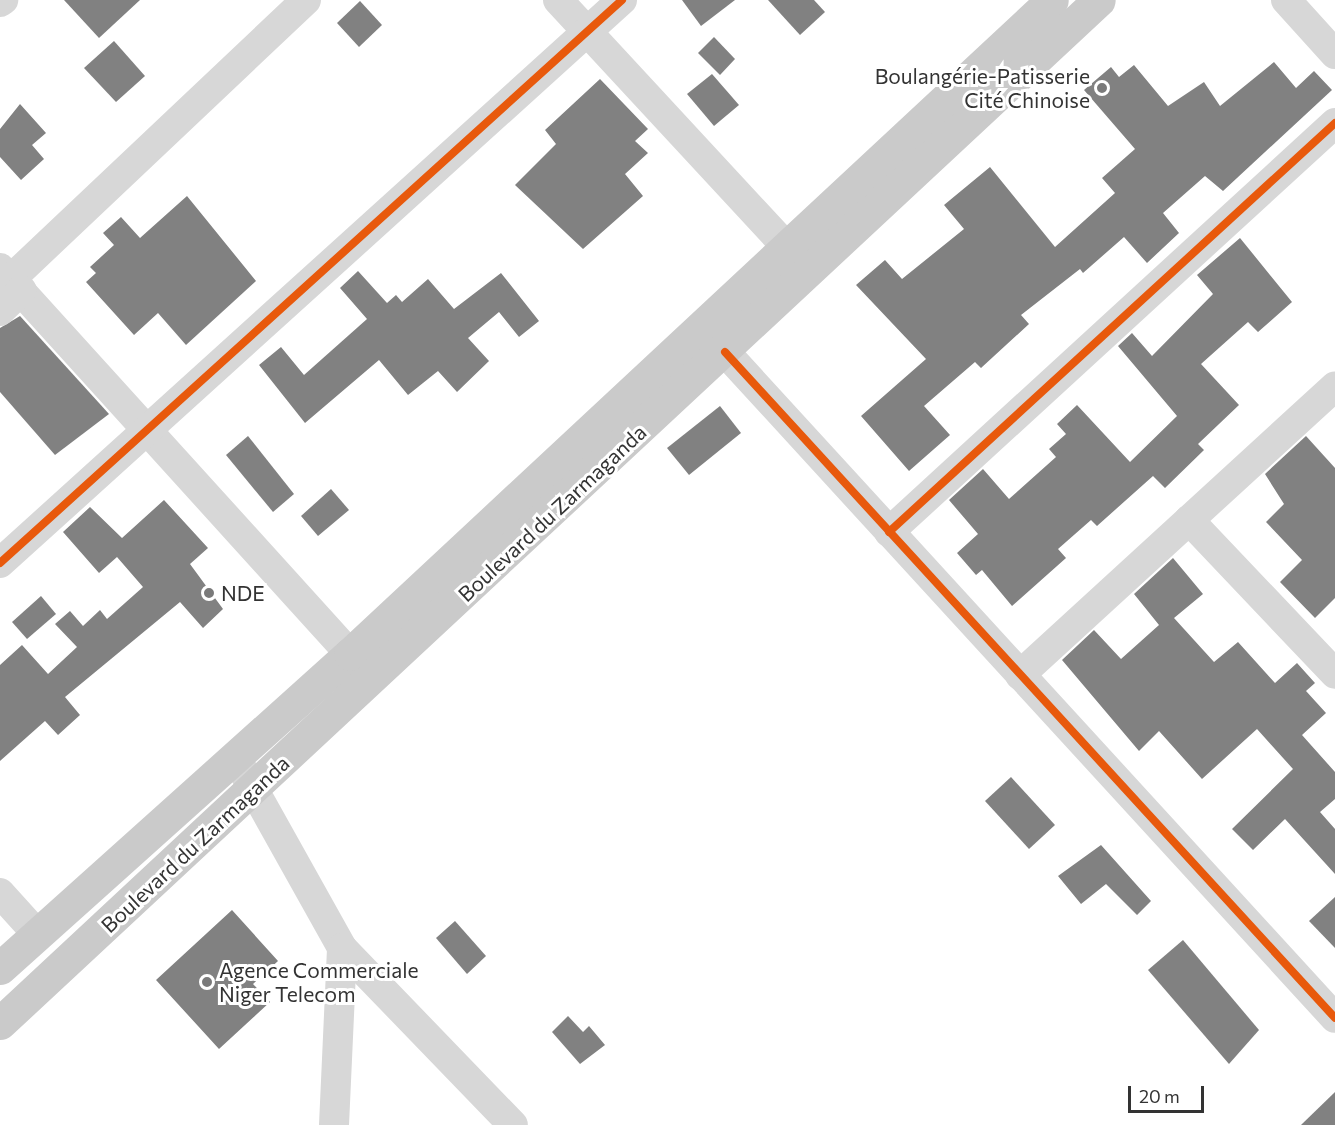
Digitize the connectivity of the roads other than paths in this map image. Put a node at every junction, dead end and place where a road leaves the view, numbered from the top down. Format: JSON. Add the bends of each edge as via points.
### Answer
{"nodes":[{"id":1,"x":306,"y":0,"type":"edge"},
{"id":2,"x":558,"y":0,"type":"edge"},
{"id":3,"x":622,"y":0,"type":"edge"},
{"id":4,"x":1052,"y":0,"type":"edge"},
{"id":5,"x":1099,"y":0,"type":"edge"},
{"id":6,"x":1286,"y":0,"type":"edge"},
{"id":7,"x":587,"y":32,"type":"junction"},
{"id":8,"x":1335,"y":54,"type":"edge"},
{"id":9,"x":1335,"y":123,"type":"edge"},
{"id":10,"x":787,"y":247,"type":"junction"},
{"id":11,"x":11,"y":279,"type":"edge"},
{"id":12,"x":0,"y":311,"type":"edge"},
{"id":13,"x":725,"y":352,"type":"junction"},
{"id":14,"x":643,"y":381,"type":"junction"},
{"id":15,"x":1335,"y":386,"type":"edge"},
{"id":16,"x":668,"y":405,"type":"junction"},
{"id":17,"x":150,"y":428,"type":"junction"},
{"id":18,"x":1189,"y":520,"type":"junction"},
{"id":19,"x":889,"y":532,"type":"junction"},
{"id":20,"x":0,"y":563,"type":"edge"},
{"id":21,"x":350,"y":654,"type":"junction"},
{"id":22,"x":1335,"y":674,"type":"edge"},
{"id":23,"x":1020,"y":675,"type":"junction"},
{"id":24,"x":236,"y":758,"type":"junction"},
{"id":25,"x":251,"y":793,"type":"junction"},
{"id":26,"x":0,"y":893,"type":"edge"},
{"id":27,"x":37,"y":934,"type":"junction"},
{"id":28,"x":342,"y":948,"type":"junction"},
{"id":29,"x":0,"y":968,"type":"edge"},
{"id":30,"x":1335,"y":1018,"type":"edge"},
{"id":31,"x":0,"y":1023,"type":"edge"},
{"id":32,"x":334,"y":1125,"type":"edge"},
{"id":33,"x":513,"y":1125,"type":"edge"}],
"edges":[{"from":1,"to":11,"type":"street"},
{"from":2,"to":7,"type":"street"},
{"from":3,"to":7,"type":"street"},
{"from":4,"to":10,"type":"main road","name":"Boulevard du Zarmaganda"},
{"from":5,"to":13,"type":"main road","name":"Boulevard du Zarmaganda"},
{"from":6,"to":8,"type":"street"},
{"from":7,"to":10,"type":"street"},
{"from":7,"to":17,"type":"street"},
{"from":9,"to":19,"type":"street"},
{"from":10,"to":14,"type":"main road","name":"Boulevard du Zarmaganda"},
{"from":11,"to":12,"type":"street"},
{"from":11,"to":17,"type":"street"},
{"from":13,"to":16,"type":"main road","name":"Boulevard du Zarmaganda"},
{"from":13,"to":19,"type":"street"},
{"from":14,"to":16,"type":"main road"},
{"from":14,"to":21,"type":"main road","name":"Boulevard du Zarmaganda"},
{"from":15,"to":18,"type":"street"},
{"from":16,"to":25,"type":"main road","name":"Boulevard du Zarmaganda"},
{"from":17,"to":20,"type":"street"},
{"from":17,"to":21,"type":"street"},
{"from":18,"to":22,"type":"street"},
{"from":18,"to":23,"type":"street"},
{"from":19,"to":23,"type":"street"},
{"from":21,"to":24,"type":"main road","name":"Boulevard du Zarmaganda"},
{"from":23,"to":30,"type":"street"},
{"from":24,"to":25,"type":"street"},
{"from":24,"to":27,"type":"main road","name":"Boulevard du Zarmaganda"},
{"from":25,"to":28,"type":"street"},
{"from":25,"to":31,"type":"main road","name":"Boulevard du Zarmaganda"},
{"from":26,"to":27,"type":"street"},
{"from":27,"to":29,"type":"main road","name":"Boulevard du Zarmaganda"},
{"from":28,"to":32,"type":"street"},
{"from":28,"to":33,"type":"street"}]}
